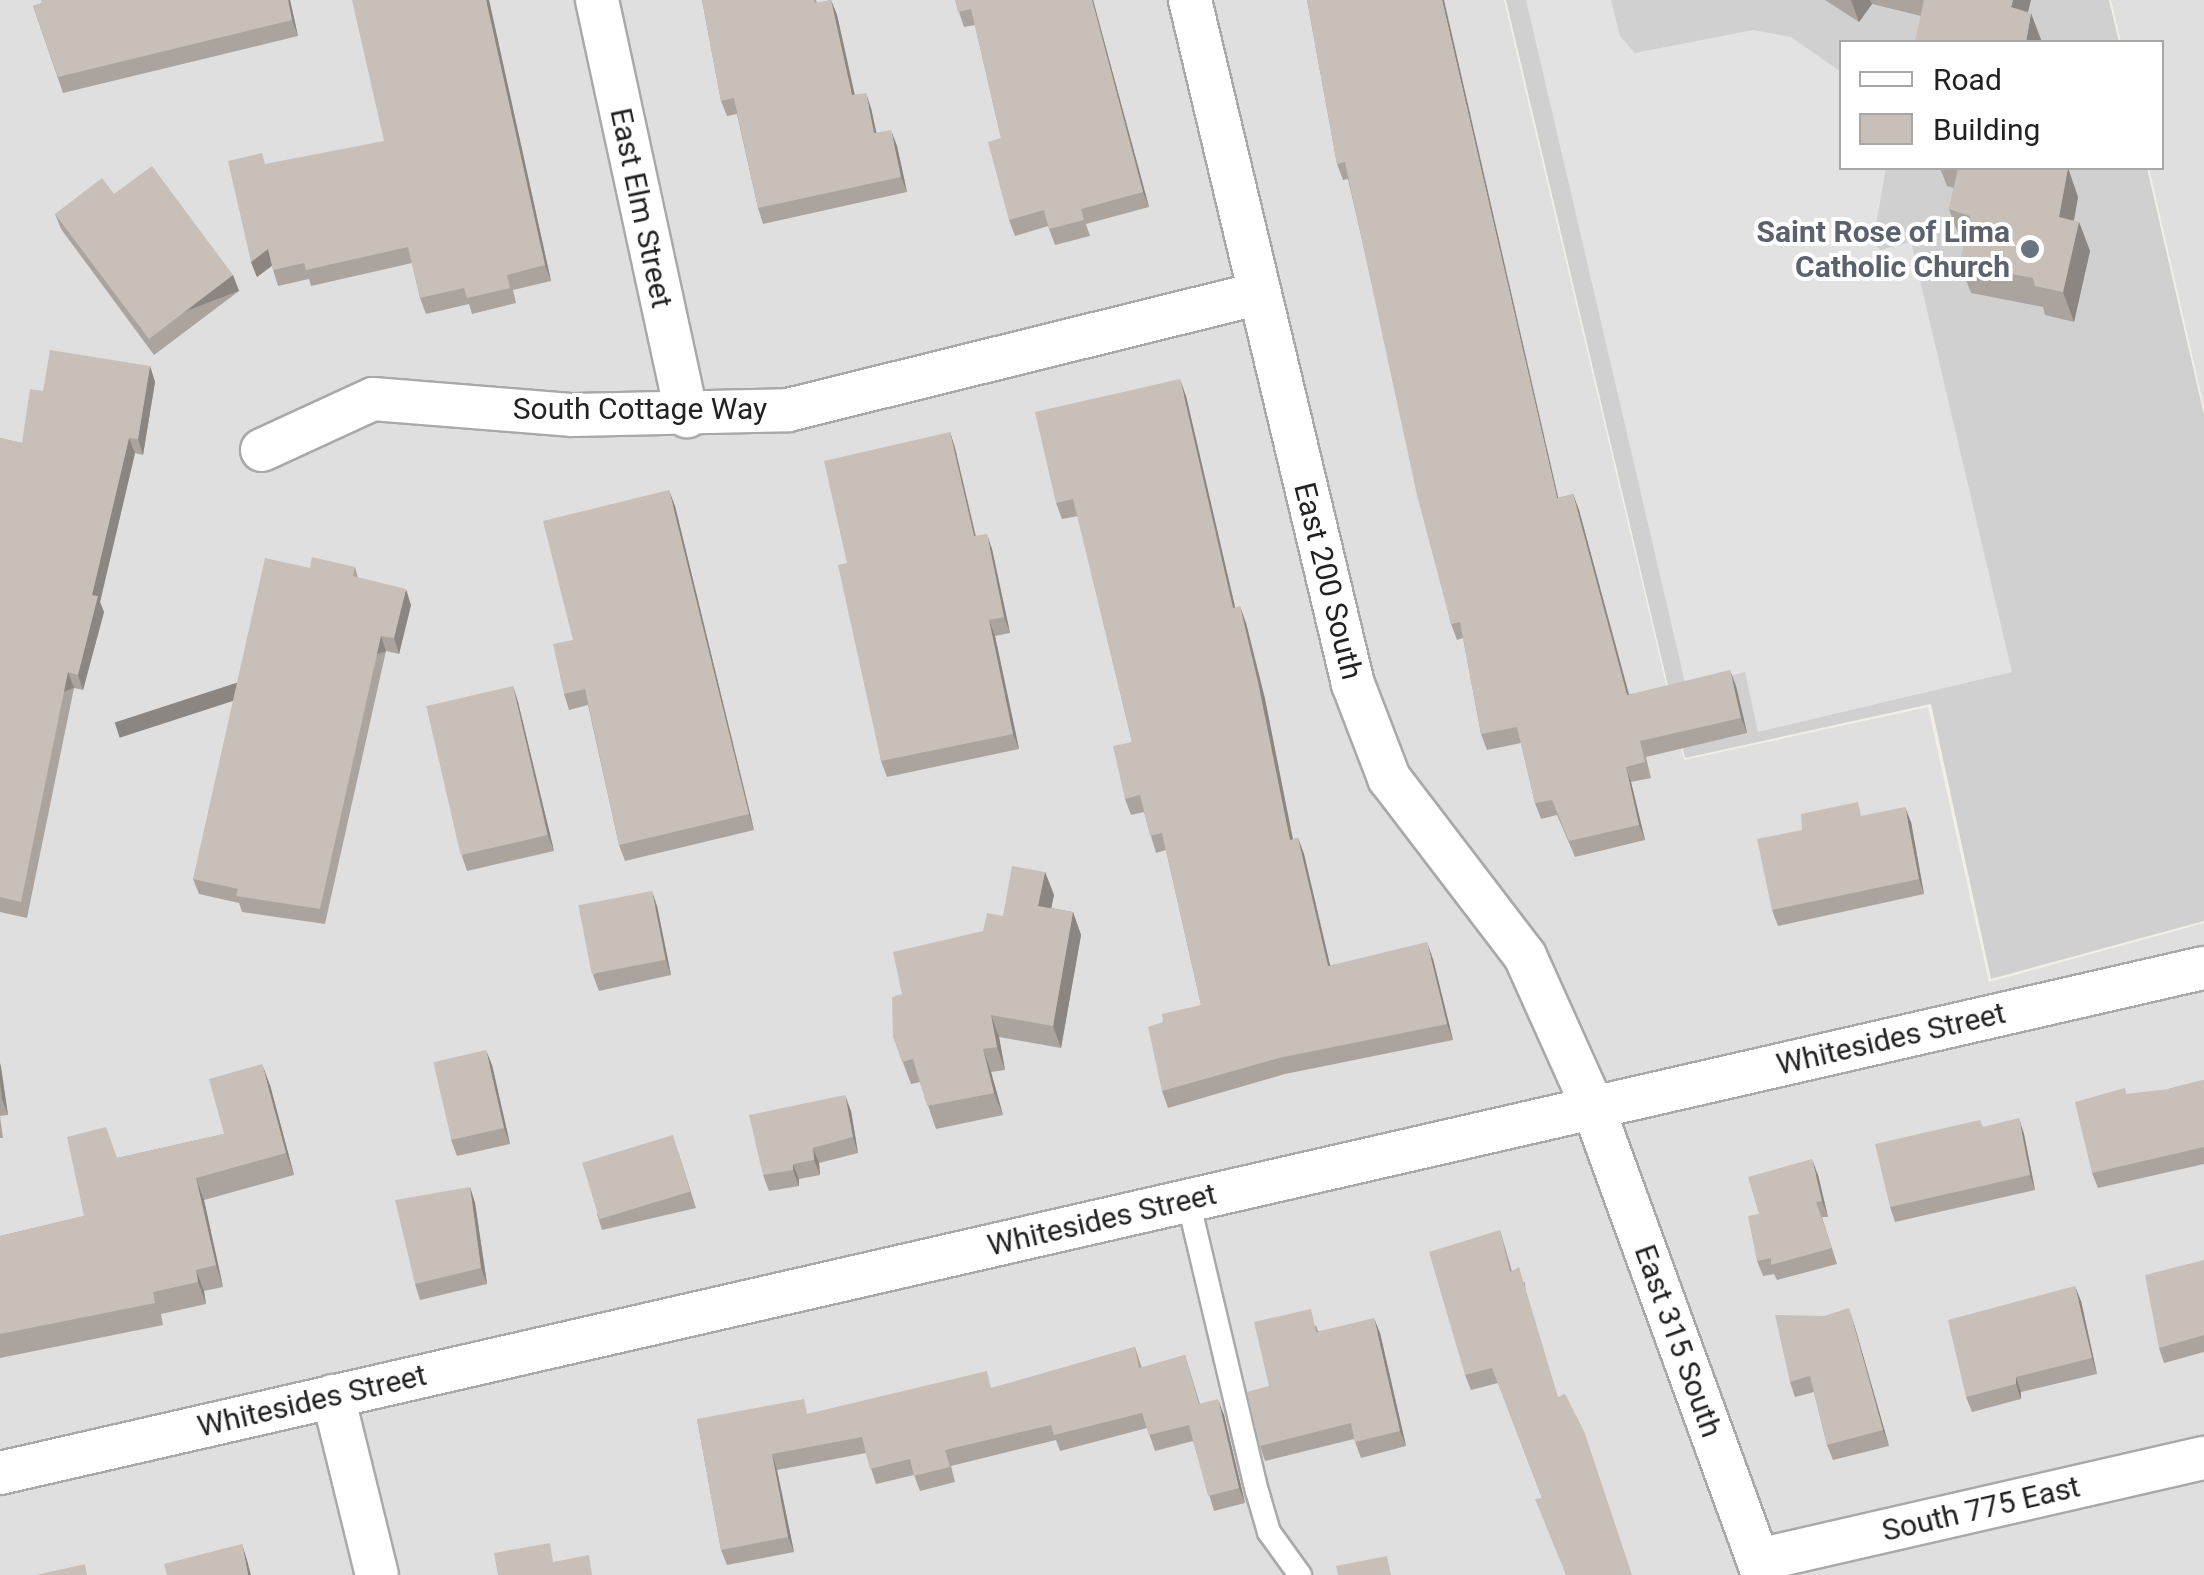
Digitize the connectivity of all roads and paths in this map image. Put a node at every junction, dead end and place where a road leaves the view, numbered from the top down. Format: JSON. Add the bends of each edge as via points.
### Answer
{"nodes":[{"id":1,"x":596,"y":0,"type":"edge"},
{"id":2,"x":1190,"y":0,"type":"edge"},
{"id":3,"x":1256,"y":294,"type":"junction"},
{"id":4,"x":687,"y":416,"type":"junction"},
{"id":5,"x":262,"y":450,"type":"dead end"},
{"id":6,"x":2204,"y":968,"type":"edge"},
{"id":7,"x":1593,"y":1108,"type":"junction"},
{"id":8,"x":1188,"y":1200,"type":"junction"},
{"id":9,"x":333,"y":1396,"type":"junction"},
{"id":10,"x":2204,"y":1458,"type":"edge"},
{"id":11,"x":0,"y":1473,"type":"edge"},
{"id":12,"x":1761,"y":1568,"type":"edge"},
{"id":13,"x":377,"y":1575,"type":"edge"},
{"id":14,"x":1300,"y":1575,"type":"edge"}],
"edges":[{"from":1,"to":4,"type":"street","name":"East Elm Street"},
{"from":2,"to":3,"type":"street","name":"East 200 South"},
{"from":3,"to":4,"type":"street","name":"South Cottage Way","via":[[788,410]]},
{"from":3,"to":7,"type":"street","name":"East 200 South","via":[[1353,684],[1389,778],[1524,956]]},
{"from":4,"to":5,"type":"street","name":"South Cottage Way","via":[[573,415],[373,399]]},
{"from":6,"to":7,"type":"street","name":"Whitesides Street"},
{"from":7,"to":8,"type":"street","name":"Whitesides Street"},
{"from":7,"to":12,"type":"street","name":"East 315 South"},
{"from":8,"to":9,"type":"street","name":"Whitesides Street"},
{"from":8,"to":14,"type":"lane","via":[[1257,1491],[1270,1532]]},
{"from":9,"to":11,"type":"street","name":"Whitesides Street"},
{"from":9,"to":13,"type":"street"},
{"from":10,"to":12,"type":"street","name":"South 775 East"}]}
